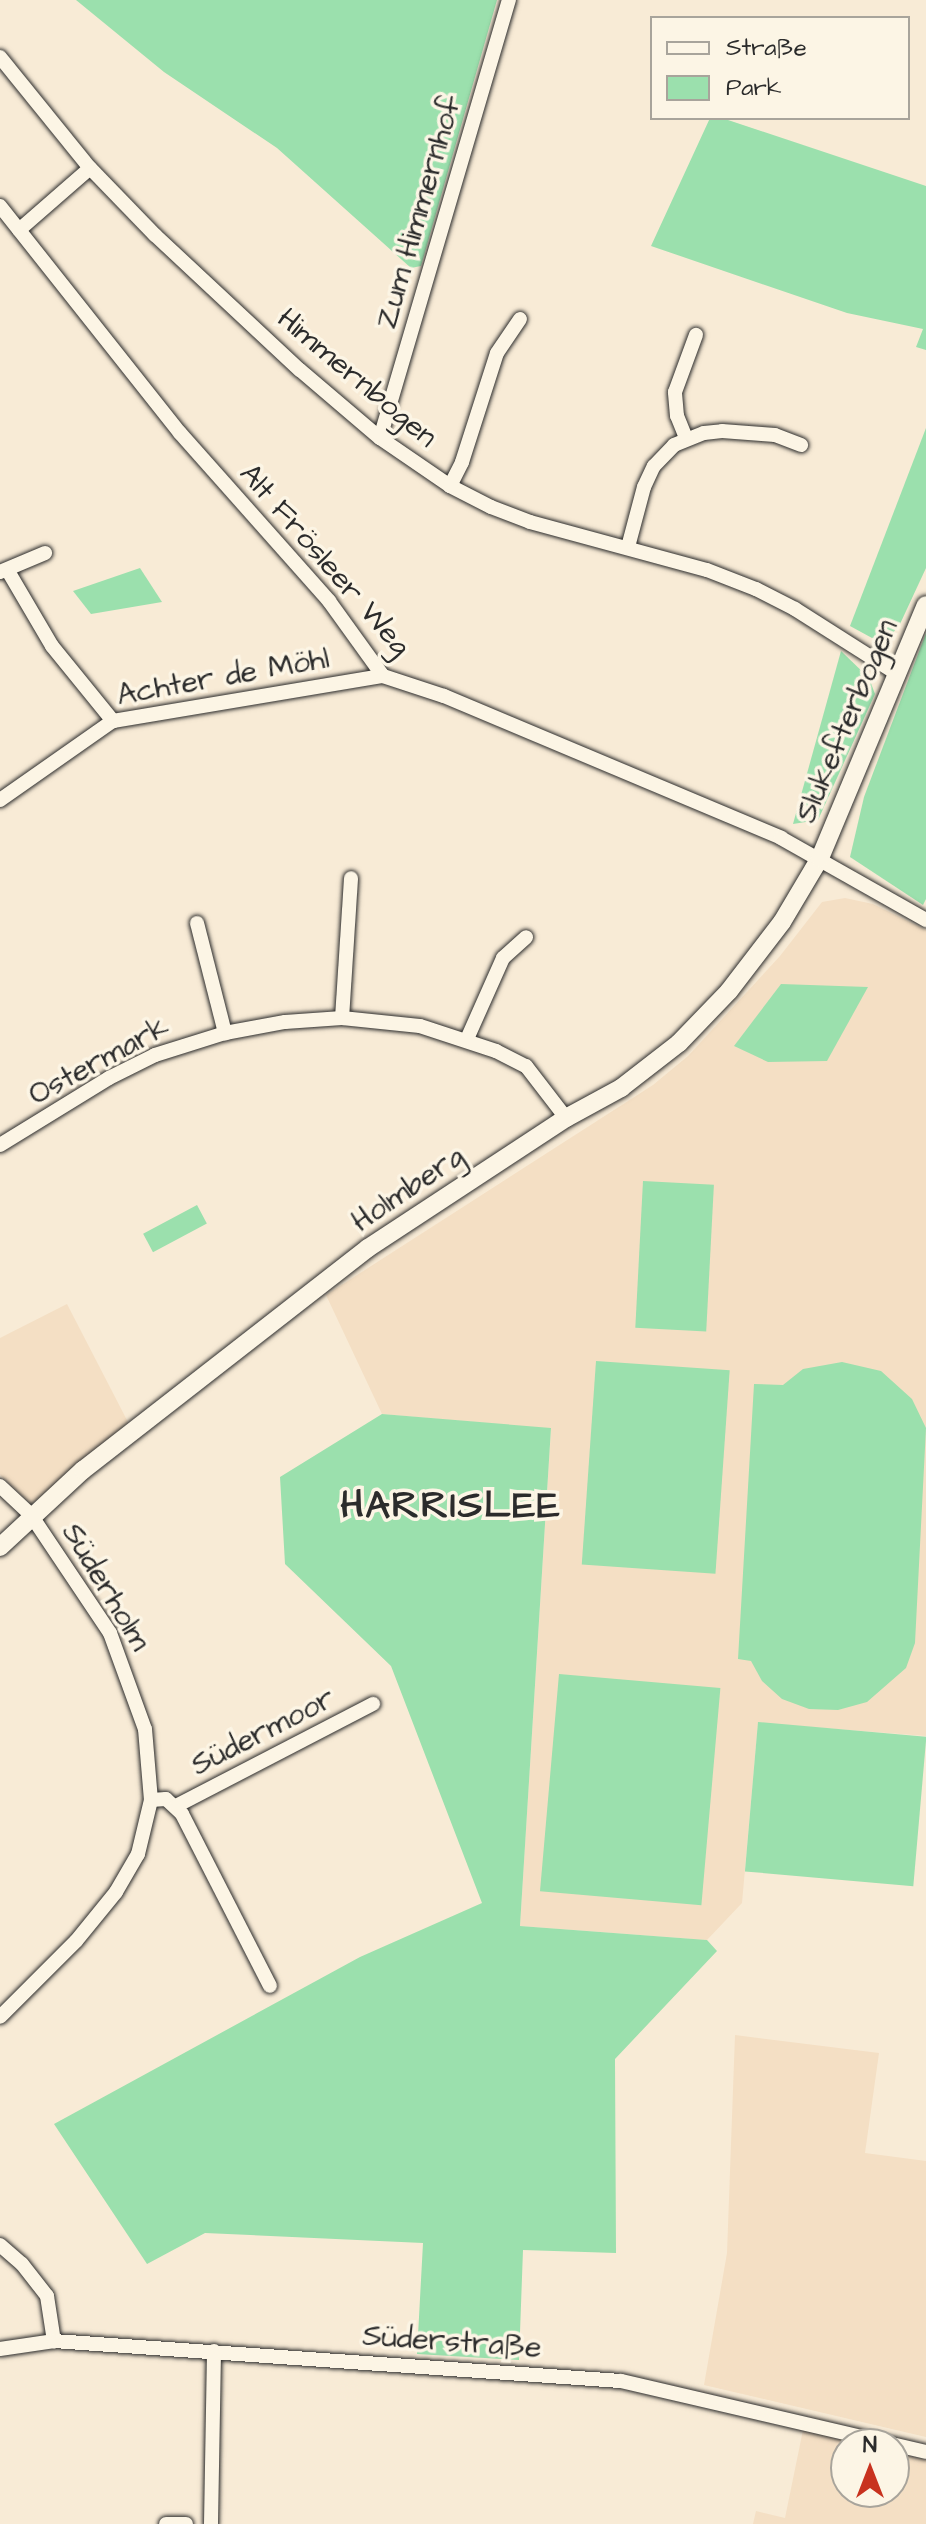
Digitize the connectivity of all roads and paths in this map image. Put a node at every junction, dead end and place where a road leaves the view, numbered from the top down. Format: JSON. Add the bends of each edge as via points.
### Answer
{"nodes":[{"id":1,"x":509,"y":0,"type":"edge"},
{"id":2,"x":0,"y":57,"type":"edge"},
{"id":3,"x":90,"y":168,"type":"junction"},
{"id":4,"x":0,"y":206,"type":"edge"},
{"id":5,"x":19,"y":230,"type":"junction"},
{"id":6,"x":520,"y":319,"type":"dead end"},
{"id":7,"x":696,"y":335,"type":"dead end"},
{"id":8,"x":380,"y":438,"type":"junction"},
{"id":9,"x":686,"y":438,"type":"junction"},
{"id":10,"x":801,"y":445,"type":"dead end"},
{"id":11,"x":450,"y":486,"type":"junction"},
{"id":12,"x":628,"y":547,"type":"junction"},
{"id":13,"x":45,"y":553,"type":"dead end"},
{"id":14,"x":4,"y":571,"type":"edge"},
{"id":15,"x":926,"y":605,"type":"edge"},
{"id":16,"x":896,"y":673,"type":"junction"},
{"id":17,"x":383,"y":676,"type":"junction"},
{"id":18,"x":113,"y":721,"type":"junction"},
{"id":19,"x":0,"y":800,"type":"edge"},
{"id":20,"x":820,"y":858,"type":"junction"},
{"id":21,"x":351,"y":878,"type":"dead end"},
{"id":22,"x":926,"y":920,"type":"edge"},
{"id":23,"x":197,"y":923,"type":"dead end"},
{"id":24,"x":526,"y":937,"type":"dead end"},
{"id":25,"x":342,"y":1018,"type":"junction"},
{"id":26,"x":225,"y":1033,"type":"junction"},
{"id":27,"x":467,"y":1039,"type":"junction"},
{"id":28,"x":566,"y":1118,"type":"junction"},
{"id":29,"x":0,"y":1145,"type":"edge"},
{"id":30,"x":0,"y":1486,"type":"edge"},
{"id":31,"x":31,"y":1515,"type":"junction"},
{"id":32,"x":0,"y":1547,"type":"edge"},
{"id":33,"x":373,"y":1704,"type":"dead end"},
{"id":34,"x":151,"y":1800,"type":"junction"},
{"id":35,"x":176,"y":1806,"type":"junction"},
{"id":36,"x":270,"y":1986,"type":"dead end"},
{"id":37,"x":0,"y":2017,"type":"edge"},
{"id":38,"x":0,"y":2245,"type":"edge"},
{"id":39,"x":54,"y":2341,"type":"junction"},
{"id":40,"x":0,"y":2349,"type":"edge"},
{"id":41,"x":214,"y":2351,"type":"junction"},
{"id":42,"x":926,"y":2452,"type":"edge"},
{"id":43,"x":166,"y":2524,"type":"edge"},
{"id":44,"x":186,"y":2524,"type":"edge"},
{"id":45,"x":211,"y":2524,"type":"edge"}],
"edges":[{"from":1,"to":8,"type":"street","name":"Zum Himmernhof"},
{"from":2,"to":3,"type":"street","name":"Himmernbogen"},
{"from":3,"to":5,"type":"street"},
{"from":3,"to":8,"type":"street","name":"Himmernbogen","via":[[300,370]]},
{"from":4,"to":5,"type":"street","name":"Alt Frösleer Weg"},
{"from":5,"to":17,"type":"street","name":"Alt Frösleer Weg","via":[[180,433],[329,601]]},
{"from":6,"to":11,"type":"street","via":[[497,353]]},
{"from":7,"to":9,"type":"street","via":[[675,392]]},
{"from":8,"to":11,"type":"street","name":"Himmernbogen"},
{"from":9,"to":10,"type":"street","via":[[762,432]]},
{"from":9,"to":12,"type":"street","via":[[654,466]]},
{"from":11,"to":12,"type":"street","name":"Himmernbogen","via":[[530,522]]},
{"from":12,"to":16,"type":"street","name":"Himmernbogen","via":[[756,589]]},
{"from":13,"to":14,"type":"street"},
{"from":14,"to":18,"type":"street","via":[[52,646]]},
{"from":15,"to":16,"type":"street","name":"Slukefterbogen"},
{"from":16,"to":20,"type":"street","name":"Slukefterbogen"},
{"from":17,"to":18,"type":"street","name":"Achter de Möhl"},
{"from":17,"to":20,"type":"street","name":"Alt Frösleer Weg","via":[[473,708]]},
{"from":18,"to":19,"type":"street","name":"Achter de Möhl"},
{"from":20,"to":22,"type":"street","name":"Alt Frösleer Weg"},
{"from":20,"to":28,"type":"street","name":"Holmberg","via":[[782,922],[729,991],[679,1043],[621,1088]]},
{"from":21,"to":25,"type":"street"},
{"from":23,"to":26,"type":"street"},
{"from":24,"to":27,"type":"street","via":[[503,958]]},
{"from":25,"to":26,"type":"street","name":"Ostermark"},
{"from":25,"to":27,"type":"street","name":"Ostermark","via":[[386,1020]]},
{"from":26,"to":29,"type":"street","name":"Ostermark","via":[[155,1055]]},
{"from":27,"to":28,"type":"street","name":"Ostermark","via":[[526,1066]]},
{"from":28,"to":31,"type":"street","name":"Holmberg","via":[[368,1248]]},
{"from":30,"to":31,"type":"street","name":"Süderholm"},
{"from":31,"to":32,"type":"street","name":"Holmberg"},
{"from":31,"to":34,"type":"street","name":"Süderholm","via":[[81,1586],[122,1658],[145,1729]]},
{"from":33,"to":35,"type":"street","name":"Südermoor"},
{"from":34,"to":35,"type":"street","name":"Südermoor","via":[[166,1799]]},
{"from":34,"to":37,"type":"street","name":"Süderholm","via":[[138,1854],[116,1892],[76,1941]]},
{"from":35,"to":36,"type":"street","name":"Südermoor"},
{"from":38,"to":39,"type":"street","via":[[47,2296]]},
{"from":39,"to":40,"type":"street","name":"Süderstraße"},
{"from":39,"to":41,"type":"street","name":"Süderstraße"},
{"from":41,"to":42,"type":"street","name":"Süderstraße","via":[[621,2381]]},
{"from":41,"to":45,"type":"street"},
{"from":43,"to":44,"type":"street"}]}
